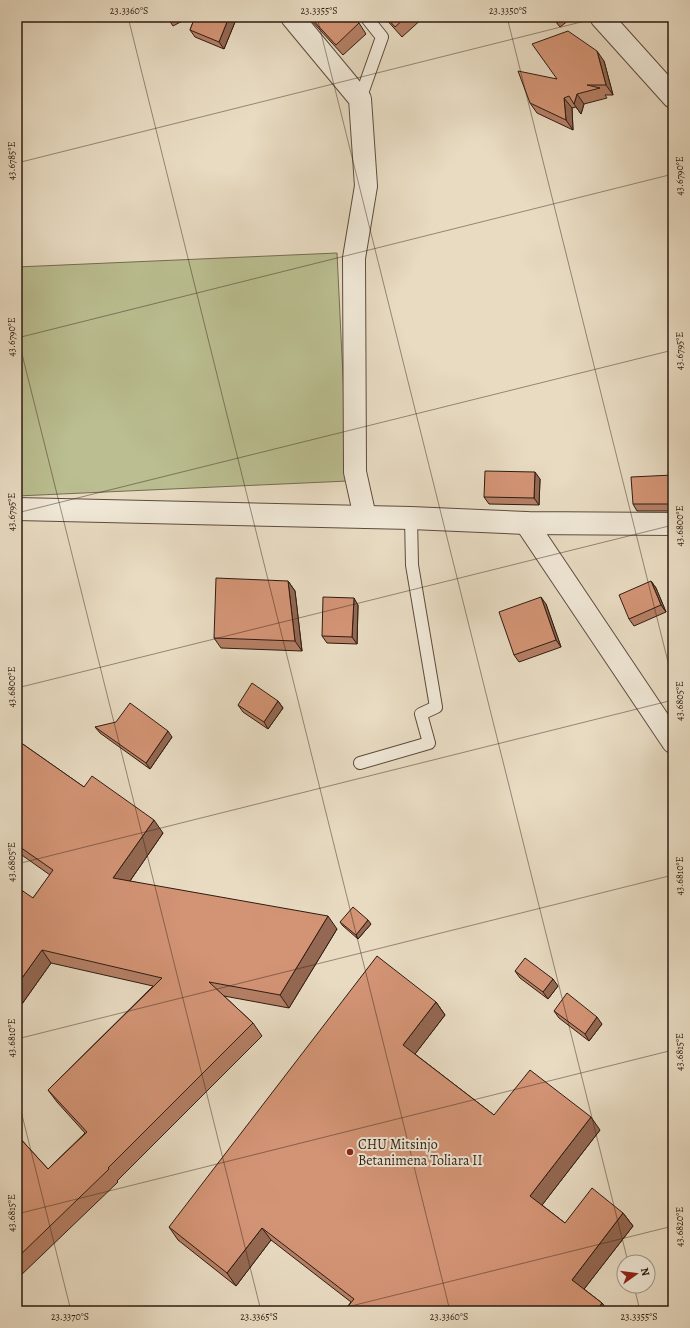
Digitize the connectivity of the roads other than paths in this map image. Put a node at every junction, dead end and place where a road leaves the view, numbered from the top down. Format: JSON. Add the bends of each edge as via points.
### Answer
{"nodes":[{"id":1,"x":292,"y":17,"type":"edge"},
{"id":2,"x":366,"y":17,"type":"edge"},
{"id":3,"x":601,"y":17,"type":"edge"},
{"id":4,"x":673,"y":97,"type":"edge"},
{"id":5,"x":360,"y":99,"type":"junction"},
{"id":6,"x":17,"y":510,"type":"edge"},
{"id":7,"x":365,"y":517,"type":"junction"},
{"id":8,"x":411,"y":518,"type":"junction"},
{"id":9,"x":526,"y":523,"type":"junction"},
{"id":10,"x":673,"y":524,"type":"edge"},
{"id":11,"x":673,"y":742,"type":"edge"},
{"id":12,"x":360,"y":763,"type":"dead end"}],
"edges":[{"from":1,"to":5,"type":"street"},
{"from":2,"to":5,"type":"lane","via":[[382,37]]},
{"from":3,"to":4,"type":"street"},
{"from":5,"to":7,"type":"street","via":[[366,186],[354,258],[355,472]]},
{"from":6,"to":7,"type":"street"},
{"from":7,"to":8,"type":"street"},
{"from":8,"to":9,"type":"street"},
{"from":8,"to":12,"type":"lane","via":[[412,565],[436,707],[421,714],[429,743]]},
{"from":9,"to":10,"type":"street"},
{"from":9,"to":11,"type":"street"}]}
